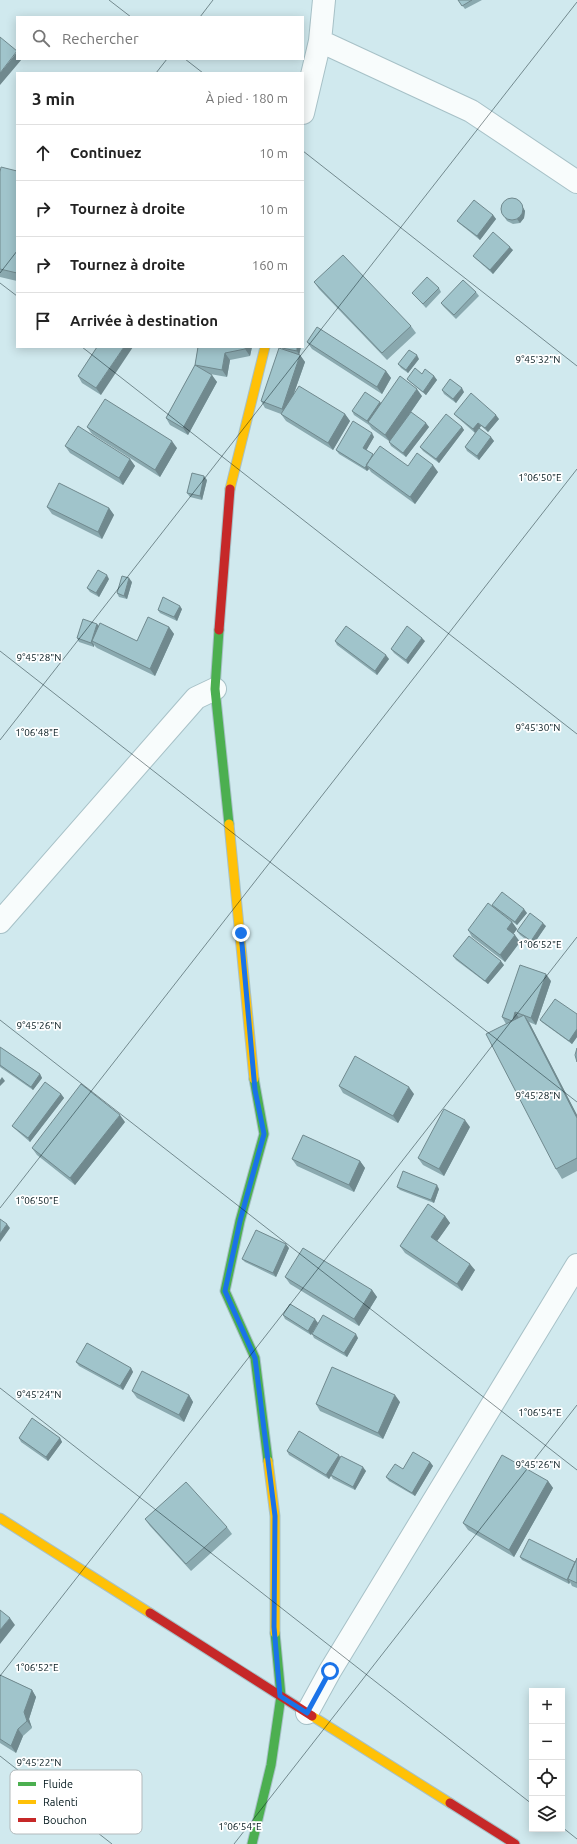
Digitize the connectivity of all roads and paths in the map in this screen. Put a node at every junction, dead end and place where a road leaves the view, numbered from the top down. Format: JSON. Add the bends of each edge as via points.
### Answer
{"nodes":[{"id":1,"x":324,"y":0,"type":"edge"},
{"id":2,"x":320,"y":41,"type":"junction"},
{"id":3,"x":304,"y":109,"type":"edge"},
{"id":4,"x":577,"y":182,"type":"edge"},
{"id":5,"x":264,"y":348,"type":"edge"},
{"id":6,"x":216,"y":689,"type":"junction"},
{"id":7,"x":0,"y":922,"type":"edge"},
{"id":8,"x":577,"y":1265,"type":"edge"},
{"id":9,"x":0,"y":1518,"type":"edge"},
{"id":10,"x":280,"y":1696,"type":"junction"},
{"id":11,"x":307,"y":1713,"type":"junction"},
{"id":12,"x":252,"y":1844,"type":"edge"},
{"id":13,"x":515,"y":1844,"type":"edge"}],
"edges":[{"from":1,"to":2,"type":"street"},
{"from":2,"to":3,"type":"street"},
{"from":2,"to":4,"type":"street","via":[[471,111]]},
{"from":5,"to":6,"type":"street","via":[[228,496]]},
{"from":6,"to":7,"type":"street","via":[[196,698]]},
{"from":6,"to":10,"type":"street","via":[[255,1090],[264,1134],[240,1221],[225,1291],[255,1358],[275,1516],[274,1627]]},
{"from":8,"to":11,"type":"street"},
{"from":9,"to":10,"type":"street"},
{"from":10,"to":11,"type":"street"},
{"from":10,"to":12,"type":"street","via":[[271,1765]]},
{"from":11,"to":13,"type":"street"}]}
